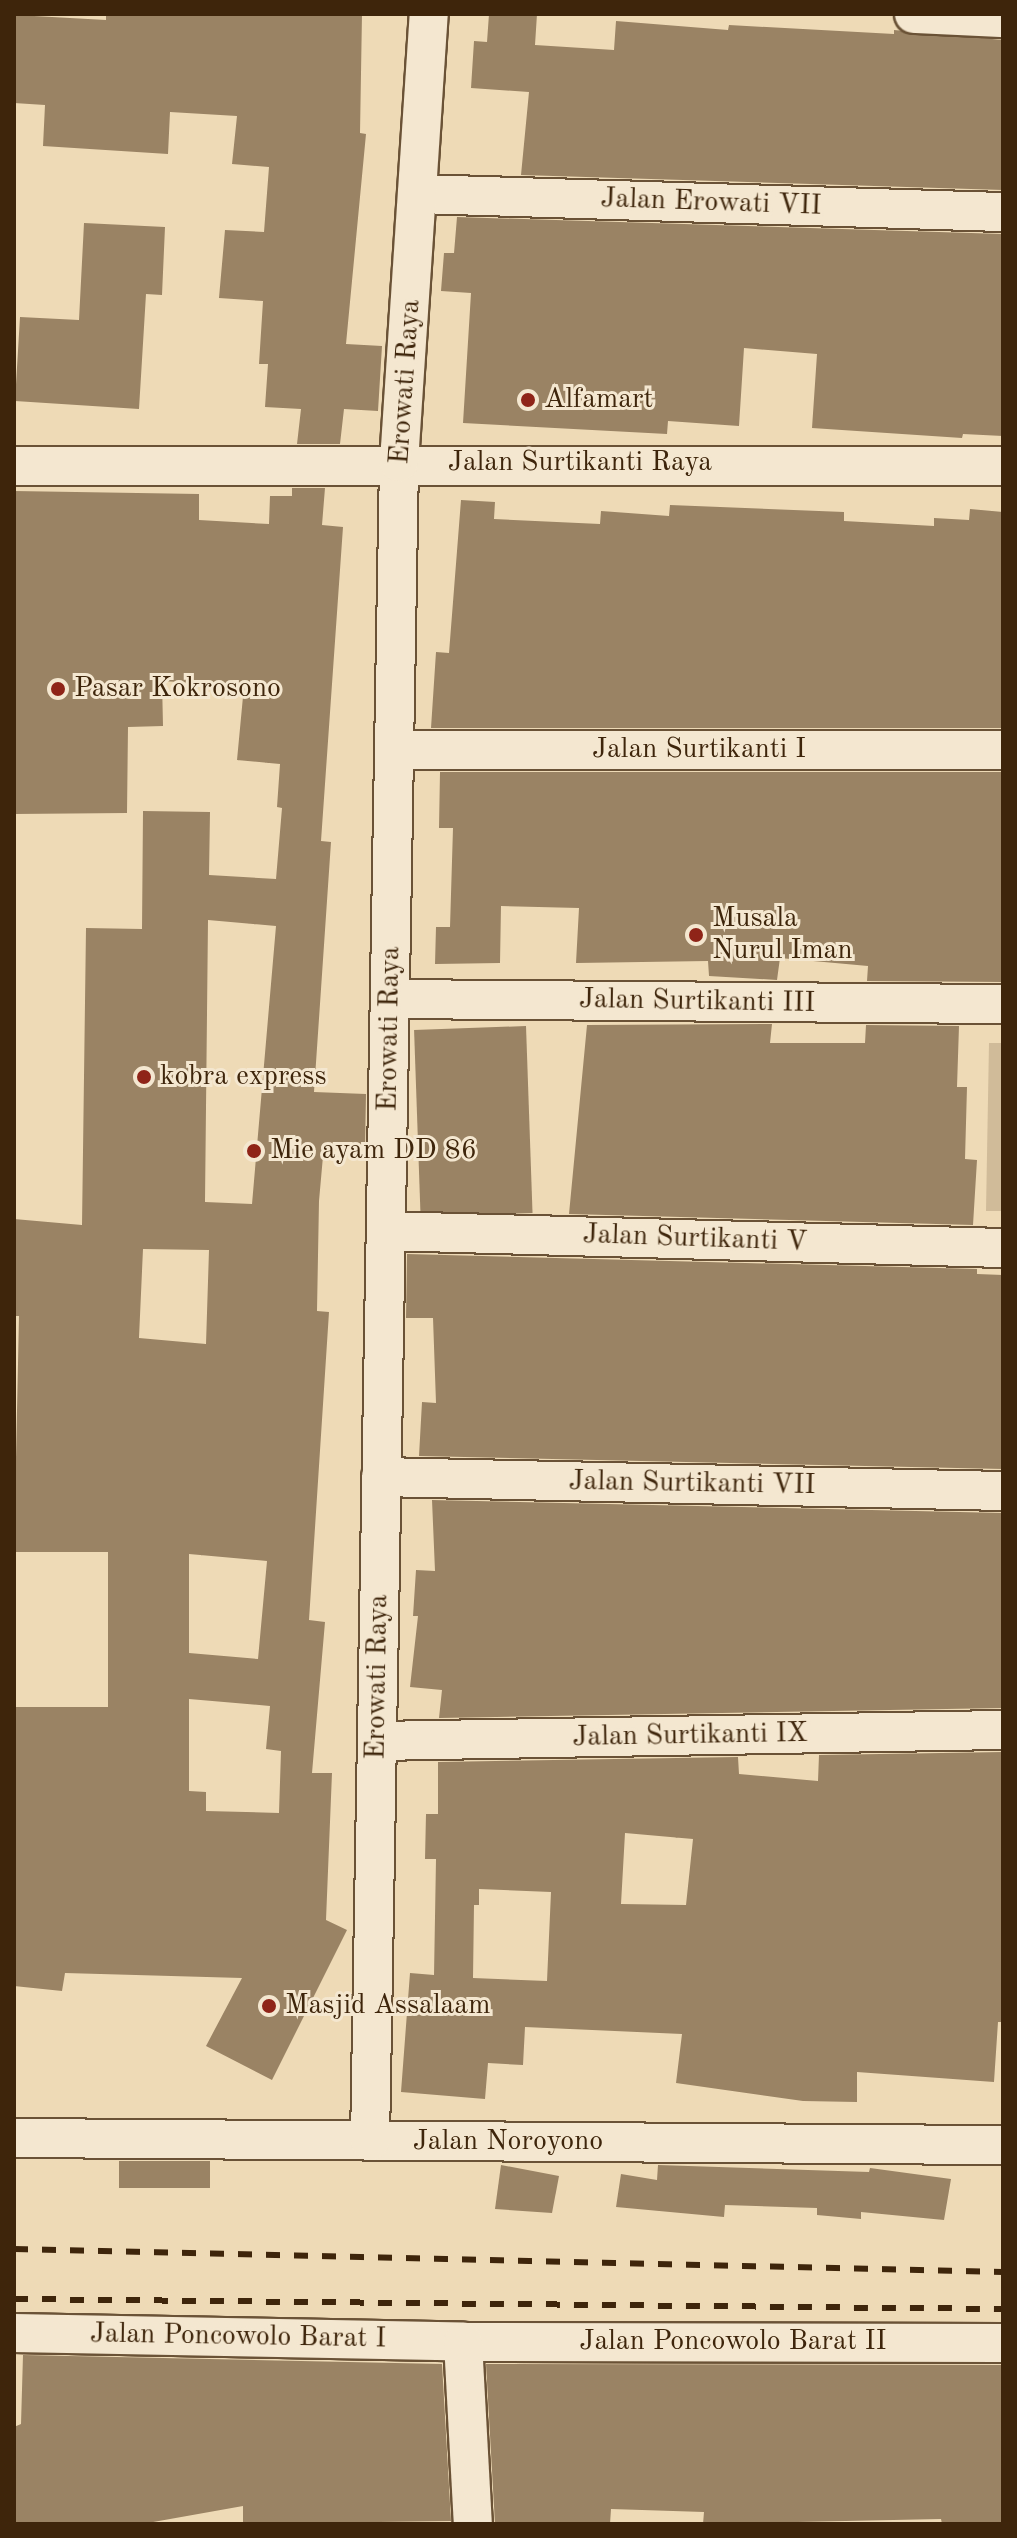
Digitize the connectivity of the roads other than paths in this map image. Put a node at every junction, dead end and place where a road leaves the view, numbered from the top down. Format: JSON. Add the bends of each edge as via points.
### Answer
{"nodes":[{"id":1,"x":429,"y":14,"type":"edge"},
{"id":2,"x":914,"y":14,"type":"edge"},
{"id":3,"x":1003,"y":18,"type":"edge"},
{"id":4,"x":419,"y":194,"type":"junction"},
{"id":5,"x":1003,"y":212,"type":"edge"},
{"id":6,"x":399,"y":462,"type":"junction"},
{"id":7,"x":14,"y":466,"type":"edge"},
{"id":8,"x":1003,"y":466,"type":"edge"},
{"id":9,"x":394,"y":750,"type":"junction"},
{"id":10,"x":1003,"y":750,"type":"edge"},
{"id":11,"x":390,"y":999,"type":"junction"},
{"id":12,"x":1003,"y":1004,"type":"edge"},
{"id":13,"x":386,"y":1231,"type":"junction"},
{"id":14,"x":1003,"y":1248,"type":"edge"},
{"id":15,"x":381,"y":1477,"type":"junction"},
{"id":16,"x":1003,"y":1491,"type":"edge"},
{"id":17,"x":1003,"y":1730,"type":"edge"},
{"id":18,"x":377,"y":1741,"type":"junction"},
{"id":19,"x":14,"y":2138,"type":"edge"},
{"id":20,"x":370,"y":2141,"type":"junction"},
{"id":21,"x":1003,"y":2145,"type":"edge"},
{"id":22,"x":14,"y":2333,"type":"edge"},
{"id":23,"x":463,"y":2342,"type":"junction"},
{"id":24,"x":1003,"y":2343,"type":"edge"},
{"id":25,"x":473,"y":2524,"type":"edge"}],
"edges":[{"from":1,"to":4,"type":"street","name":"Erowati Raya"},
{"from":2,"to":3,"type":"street"},
{"from":4,"to":5,"type":"street","name":"Jalan Erowati VII"},
{"from":4,"to":6,"type":"street","name":"Erowati Raya"},
{"from":6,"to":7,"type":"street","name":"Jalan Surtikanti Raya"},
{"from":6,"to":8,"type":"street","name":"Jalan Surtikanti Raya"},
{"from":6,"to":9,"type":"street","name":"Erowati Raya"},
{"from":9,"to":10,"type":"street","name":"Jalan Surtikanti I"},
{"from":9,"to":11,"type":"street","name":"Erowati Raya"},
{"from":11,"to":12,"type":"street","name":"Jalan Surtikanti III"},
{"from":11,"to":13,"type":"street","name":"Erowati Raya"},
{"from":13,"to":14,"type":"street","name":"Jalan Surtikanti V"},
{"from":13,"to":15,"type":"street","name":"Erowati Raya"},
{"from":15,"to":16,"type":"street","name":"Jalan Surtikanti VII"},
{"from":15,"to":18,"type":"street","name":"Erowati Raya"},
{"from":17,"to":18,"type":"street","name":"Jalan Surtikanti IX"},
{"from":18,"to":20,"type":"street","name":"Erowati Raya"},
{"from":19,"to":20,"type":"street","name":"Jalan Noroyono"},
{"from":20,"to":21,"type":"street","name":"Jalan Noroyono"},
{"from":22,"to":23,"type":"street","name":"Jalan Poncowolo Barat I"},
{"from":23,"to":24,"type":"street","name":"Jalan Poncowolo Barat II"},
{"from":23,"to":25,"type":"street"}]}
